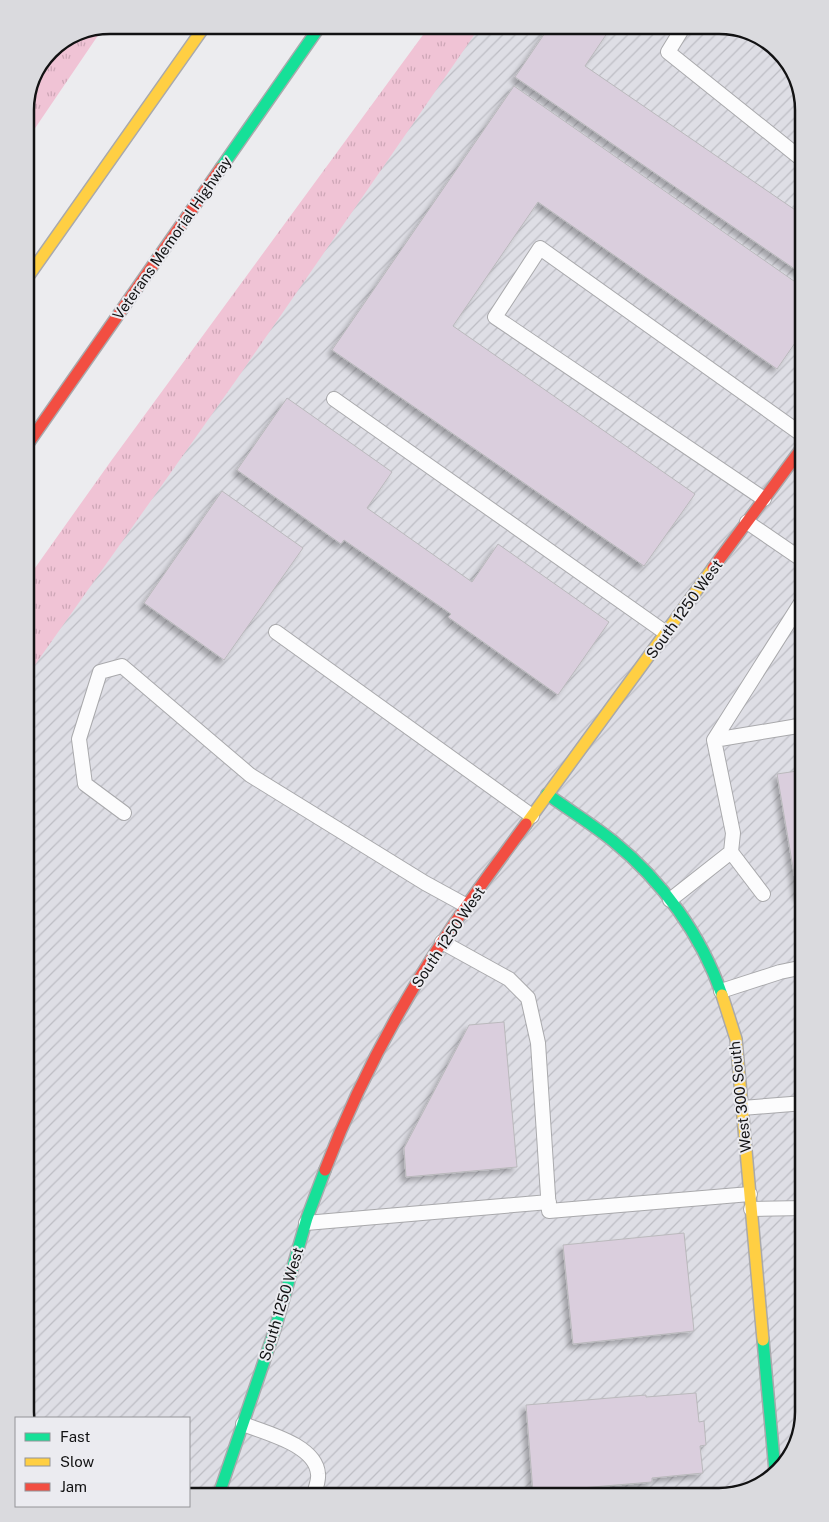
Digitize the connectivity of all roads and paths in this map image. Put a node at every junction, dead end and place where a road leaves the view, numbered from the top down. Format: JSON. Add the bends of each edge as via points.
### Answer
{"nodes":[{"id":1,"x":199,"y":34,"type":"edge"},
{"id":2,"x":315,"y":34,"type":"edge"},
{"id":3,"x":679,"y":34,"type":"edge"},
{"id":4,"x":795,"y":154,"type":"edge"},
{"id":5,"x":34,"y":268,"type":"edge"},
{"id":6,"x":334,"y":398,"type":"dead end"},
{"id":7,"x":795,"y":430,"type":"edge"},
{"id":8,"x":34,"y":435,"type":"edge"},
{"id":9,"x":795,"y":457,"type":"edge"},
{"id":10,"x":764,"y":499,"type":"junction"},
{"id":11,"x":748,"y":522,"type":"junction"},
{"id":12,"x":795,"y":555,"type":"edge"},
{"id":13,"x":795,"y":612,"type":"edge"},
{"id":14,"x":276,"y":632,"type":"dead end"},
{"id":15,"x":666,"y":633,"type":"junction"},
{"id":16,"x":795,"y":726,"type":"edge"},
{"id":17,"x":714,"y":740,"type":"junction"},
{"id":18,"x":547,"y":794,"type":"junction"},
{"id":19,"x":124,"y":813,"type":"dead end"},
{"id":20,"x":532,"y":816,"type":"junction"},
{"id":21,"x":731,"y":852,"type":"junction"},
{"id":22,"x":763,"y":894,"type":"dead end"},
{"id":23,"x":670,"y":900,"type":"junction"},
{"id":24,"x":467,"y":906,"type":"junction"},
{"id":25,"x":442,"y":942,"type":"junction"},
{"id":26,"x":795,"y":970,"type":"edge"},
{"id":27,"x":721,"y":991,"type":"junction"},
{"id":28,"x":795,"y":1103,"type":"edge"},
{"id":29,"x":742,"y":1108,"type":"junction"},
{"id":30,"x":750,"y":1194,"type":"junction"},
{"id":31,"x":548,"y":1202,"type":"junction"},
{"id":32,"x":795,"y":1208,"type":"edge"},
{"id":33,"x":751,"y":1209,"type":"junction"},
{"id":34,"x":306,"y":1223,"type":"junction"},
{"id":35,"x":243,"y":1424,"type":"junction"},
{"id":36,"x":774,"y":1464,"type":"edge"},
{"id":37,"x":221,"y":1488,"type":"edge"},
{"id":38,"x":315,"y":1488,"type":"edge"}],
"edges":[{"from":1,"to":5,"type":"main road"},
{"from":2,"to":8,"type":"main road","name":"Veterans Memorial Highway"},
{"from":3,"to":4,"type":"lane","via":[[668,52]]},
{"from":6,"to":15,"type":"lane"},
{"from":7,"to":10,"type":"lane","via":[[540,248],[494,317]]},
{"from":9,"to":10,"type":"main road","name":"South 1250 West"},
{"from":10,"to":11,"type":"main road","name":"South 1250 West"},
{"from":11,"to":12,"type":"lane"},
{"from":11,"to":15,"type":"main road","name":"South 1250 West"},
{"from":13,"to":17,"type":"lane"},
{"from":14,"to":20,"type":"lane"},
{"from":15,"to":18,"type":"main road","name":"South 1250 West"},
{"from":16,"to":17,"type":"lane"},
{"from":17,"to":21,"type":"lane","via":[[733,833]]},
{"from":18,"to":20,"type":"main road","name":"South 1250 West"},
{"from":18,"to":23,"type":"main road","name":"West 300 South","via":[[612,840],[642,867]]},
{"from":19,"to":24,"type":"lane","via":[[85,784],[79,739],[100,672],[122,666],[250,775]]},
{"from":20,"to":24,"type":"main road","name":"South 1250 West"},
{"from":21,"to":22,"type":"lane"},
{"from":21,"to":23,"type":"lane"},
{"from":23,"to":27,"type":"main road","name":"West 300 South","via":[[705,953]]},
{"from":24,"to":25,"type":"main road","name":"South 1250 West"},
{"from":25,"to":31,"type":"lane","via":[[509,979],[528,998],[538,1044]]},
{"from":25,"to":34,"type":"main road","name":"South 1250 West","via":[[387,1036],[360,1090],[332,1152]]},
{"from":26,"to":27,"type":"lane"},
{"from":27,"to":29,"type":"main road","name":"West 300 South","via":[[736,1039]]},
{"from":28,"to":29,"type":"lane"},
{"from":29,"to":30,"type":"main road","name":"West 300 South"},
{"from":30,"to":31,"type":"lane","via":[[549,1211]]},
{"from":30,"to":33,"type":"main road","name":"West 300 South"},
{"from":31,"to":34,"type":"lane"},
{"from":32,"to":33,"type":"lane"},
{"from":33,"to":36,"type":"main road","name":"West 300 South"},
{"from":34,"to":35,"type":"main road","name":"South 1250 West","via":[[276,1329]]},
{"from":35,"to":37,"type":"main road","name":"South 1250 West"},
{"from":35,"to":38,"type":"lane","via":[[300,1447],[314,1461],[318,1475]]}]}
